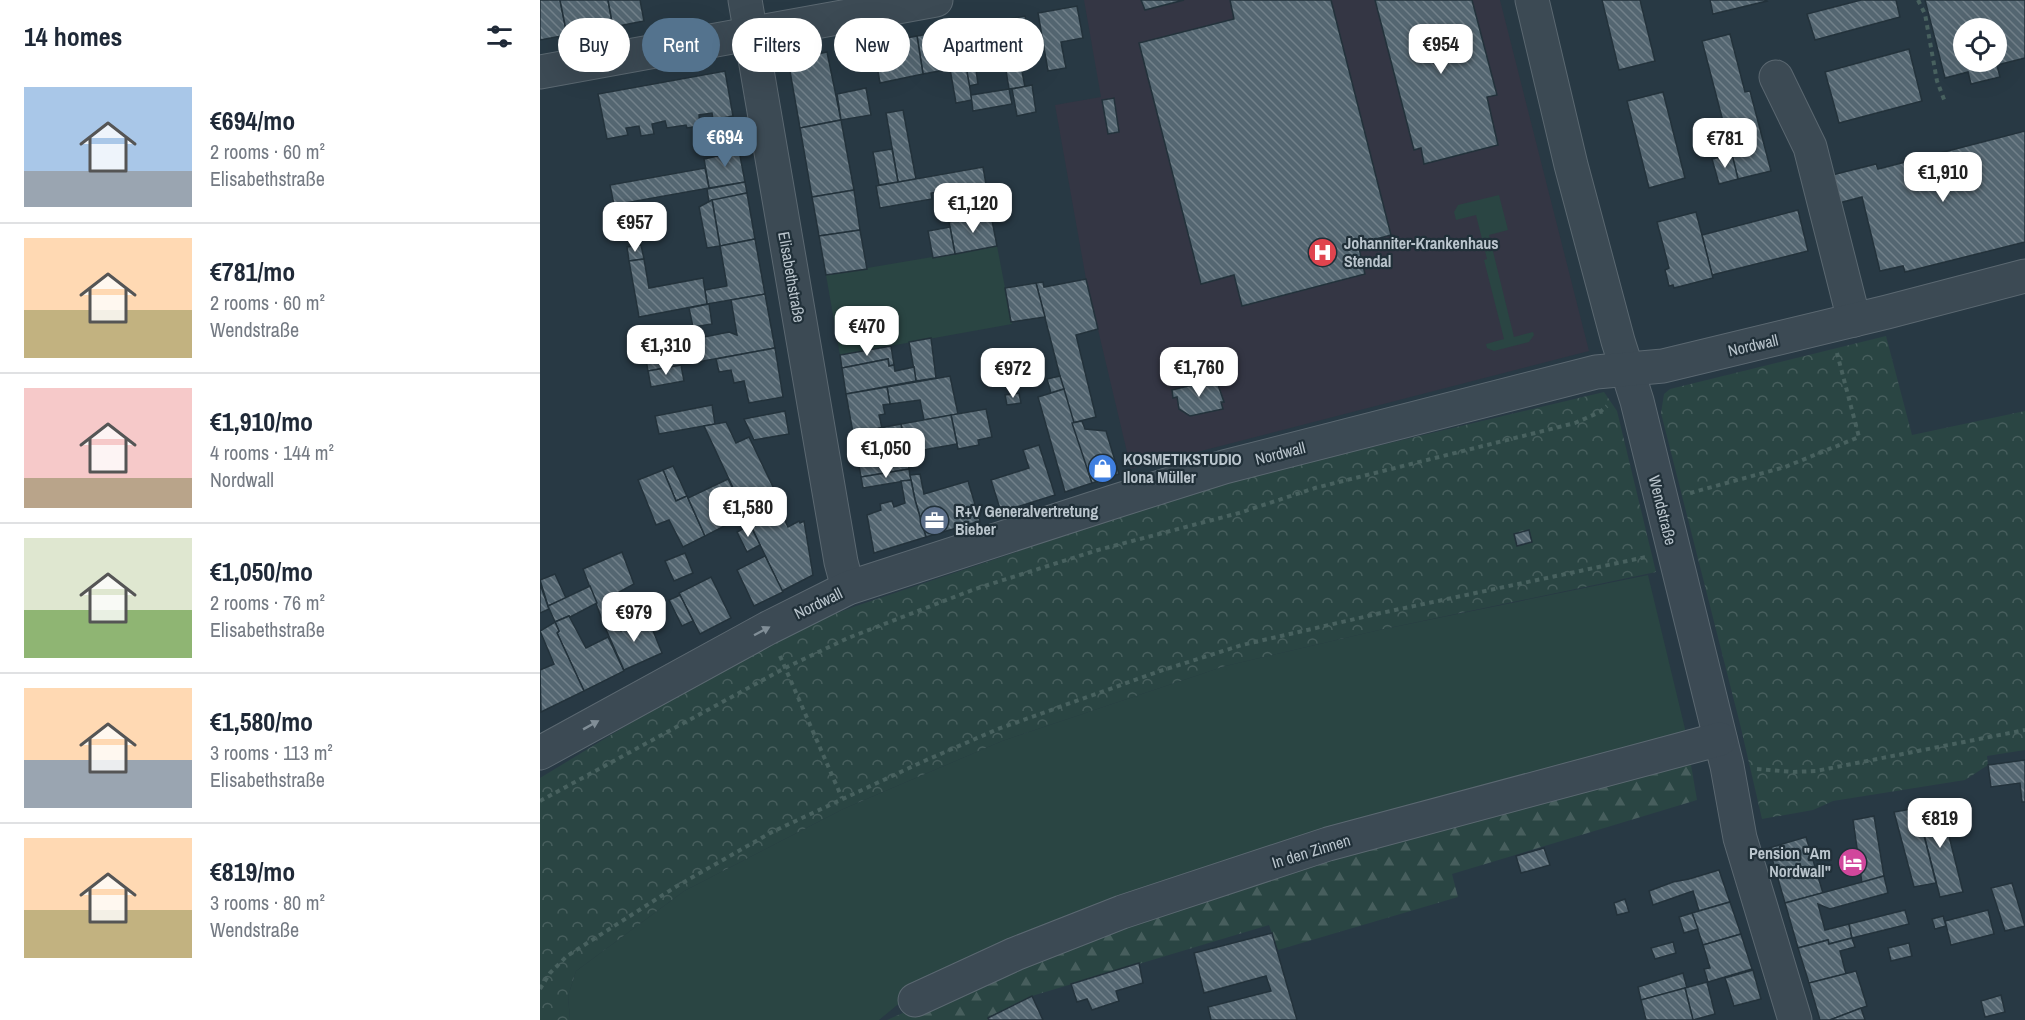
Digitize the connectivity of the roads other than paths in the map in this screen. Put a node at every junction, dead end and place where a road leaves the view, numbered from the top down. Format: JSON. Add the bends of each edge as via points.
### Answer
{"nodes":[{"id":1,"x":745,"y":0,"type":"edge"},
{"id":2,"x":936,"y":0,"type":"edge"},
{"id":3,"x":1532,"y":0,"type":"edge"},
{"id":4,"x":748,"y":18,"type":"edge"},
{"id":5,"x":822,"y":21,"type":"edge"},
{"id":6,"x":732,"y":37,"type":"edge"},
{"id":7,"x":540,"y":72,"type":"edge"},
{"id":8,"x":757,"y":72,"type":"edge"},
{"id":9,"x":1776,"y":77,"type":"dead end"},
{"id":10,"x":2025,"y":276,"type":"edge"},
{"id":11,"x":1842,"y":323,"type":"junction"},
{"id":12,"x":1631,"y":381,"type":"junction"},
{"id":13,"x":848,"y":588,"type":"junction"},
{"id":14,"x":540,"y":753,"type":"edge"},
{"id":15,"x":1724,"y":753,"type":"junction"},
{"id":16,"x":915,"y":1000,"type":"dead end"},
{"id":17,"x":1795,"y":1020,"type":"edge"}],
"edges":[{"from":1,"to":4,"type":"street","name":"Elisabethstraße"},
{"from":2,"to":5,"type":"street"},
{"from":3,"to":12,"type":"street","name":"Wendstraße","via":[[1571,165]]},
{"from":6,"to":7,"type":"street"},
{"from":8,"to":13,"type":"street","name":"Elisabethstraße"},
{"from":9,"to":11,"type":"street","via":[[1810,147]]},
{"from":10,"to":11,"type":"street","name":"Nordwall"},
{"from":11,"to":12,"type":"street","name":"Nordwall","via":[[1663,366]]},
{"from":12,"to":13,"type":"street","name":"Nordwall","via":[[1596,372],[1224,467]]},
{"from":12,"to":15,"type":"street","name":"Wendstraße"},
{"from":14,"to":13,"type":"street","name":"Nordwall","one_way":true},
{"from":15,"to":16,"type":"street","name":"In den Zinnen","via":[[1328,844],[1122,912],[1015,954]]},
{"from":15,"to":17,"type":"street","name":"Wendstraße","via":[[1740,838]]}]}
